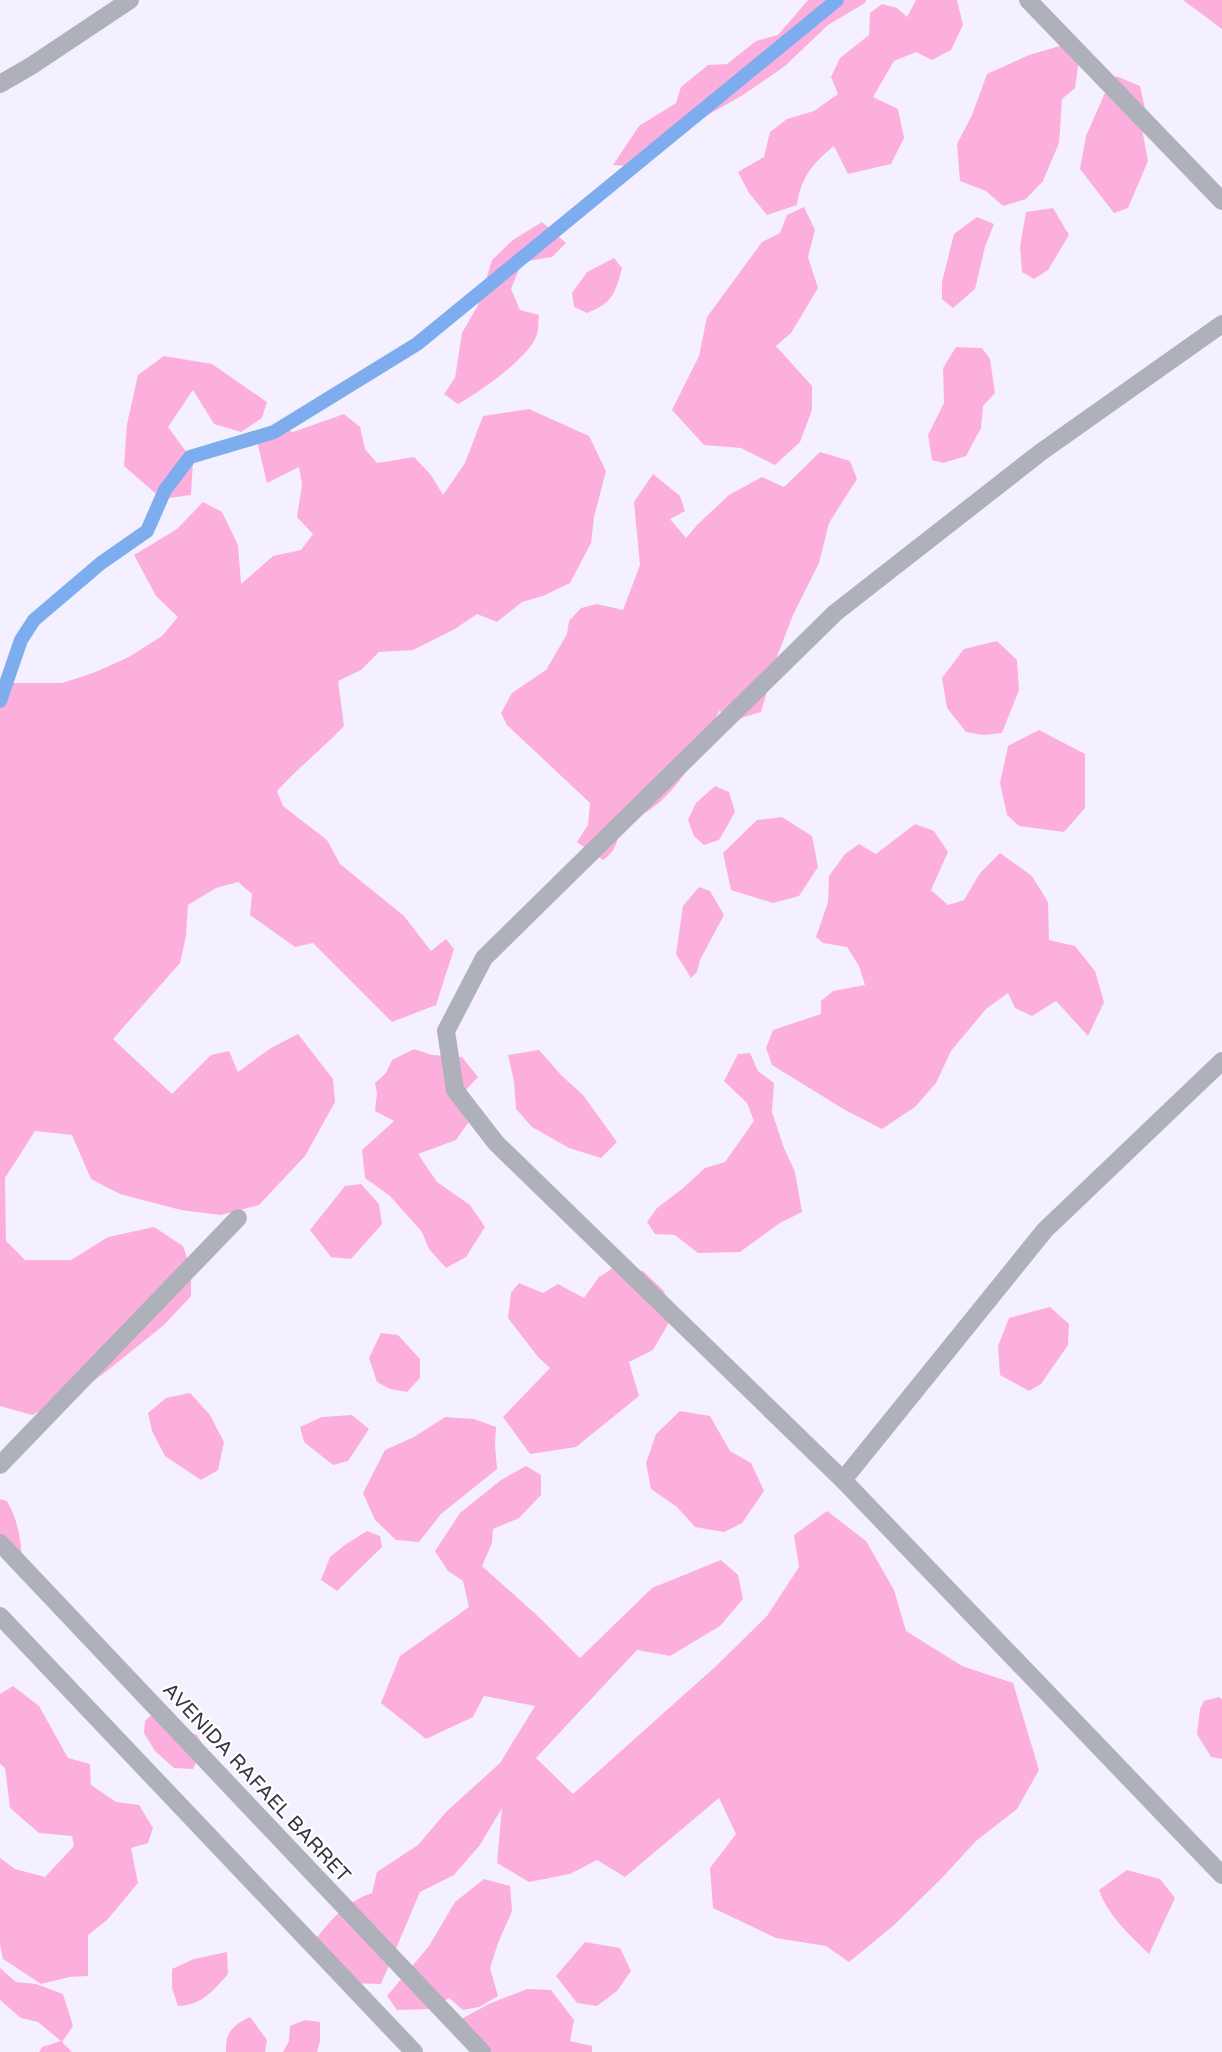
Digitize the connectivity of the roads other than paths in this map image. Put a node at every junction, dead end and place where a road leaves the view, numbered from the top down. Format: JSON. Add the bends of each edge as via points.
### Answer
{"nodes":[{"id":1,"x":130,"y":0,"type":"edge"},
{"id":2,"x":1028,"y":0,"type":"edge"},
{"id":3,"x":0,"y":84,"type":"edge"},
{"id":4,"x":1222,"y":201,"type":"edge"},
{"id":5,"x":1222,"y":324,"type":"edge"},
{"id":6,"x":1222,"y":1060,"type":"edge"},
{"id":7,"x":238,"y":1218,"type":"dead end"},
{"id":8,"x":0,"y":1465,"type":"edge"},
{"id":9,"x":843,"y":1480,"type":"junction"},
{"id":10,"x":0,"y":1543,"type":"edge"},
{"id":11,"x":0,"y":1616,"type":"edge"},
{"id":12,"x":1222,"y":1875,"type":"edge"},
{"id":13,"x":414,"y":2052,"type":"edge"},
{"id":14,"x":482,"y":2052,"type":"edge"}],
"edges":[{"from":1,"to":3,"type":"street"},
{"from":2,"to":4,"type":"street"},
{"from":5,"to":9,"type":"street","via":[[1041,452],[835,613],[484,958],[446,1031],[455,1090],[496,1143]]},
{"from":6,"to":9,"type":"street","via":[[1045,1230]]},
{"from":7,"to":8,"type":"street"},
{"from":9,"to":12,"type":"street"},
{"from":10,"to":14,"type":"street","name":"AVENIDA RAFAEL BARRET"},
{"from":11,"to":13,"type":"street"}]}
